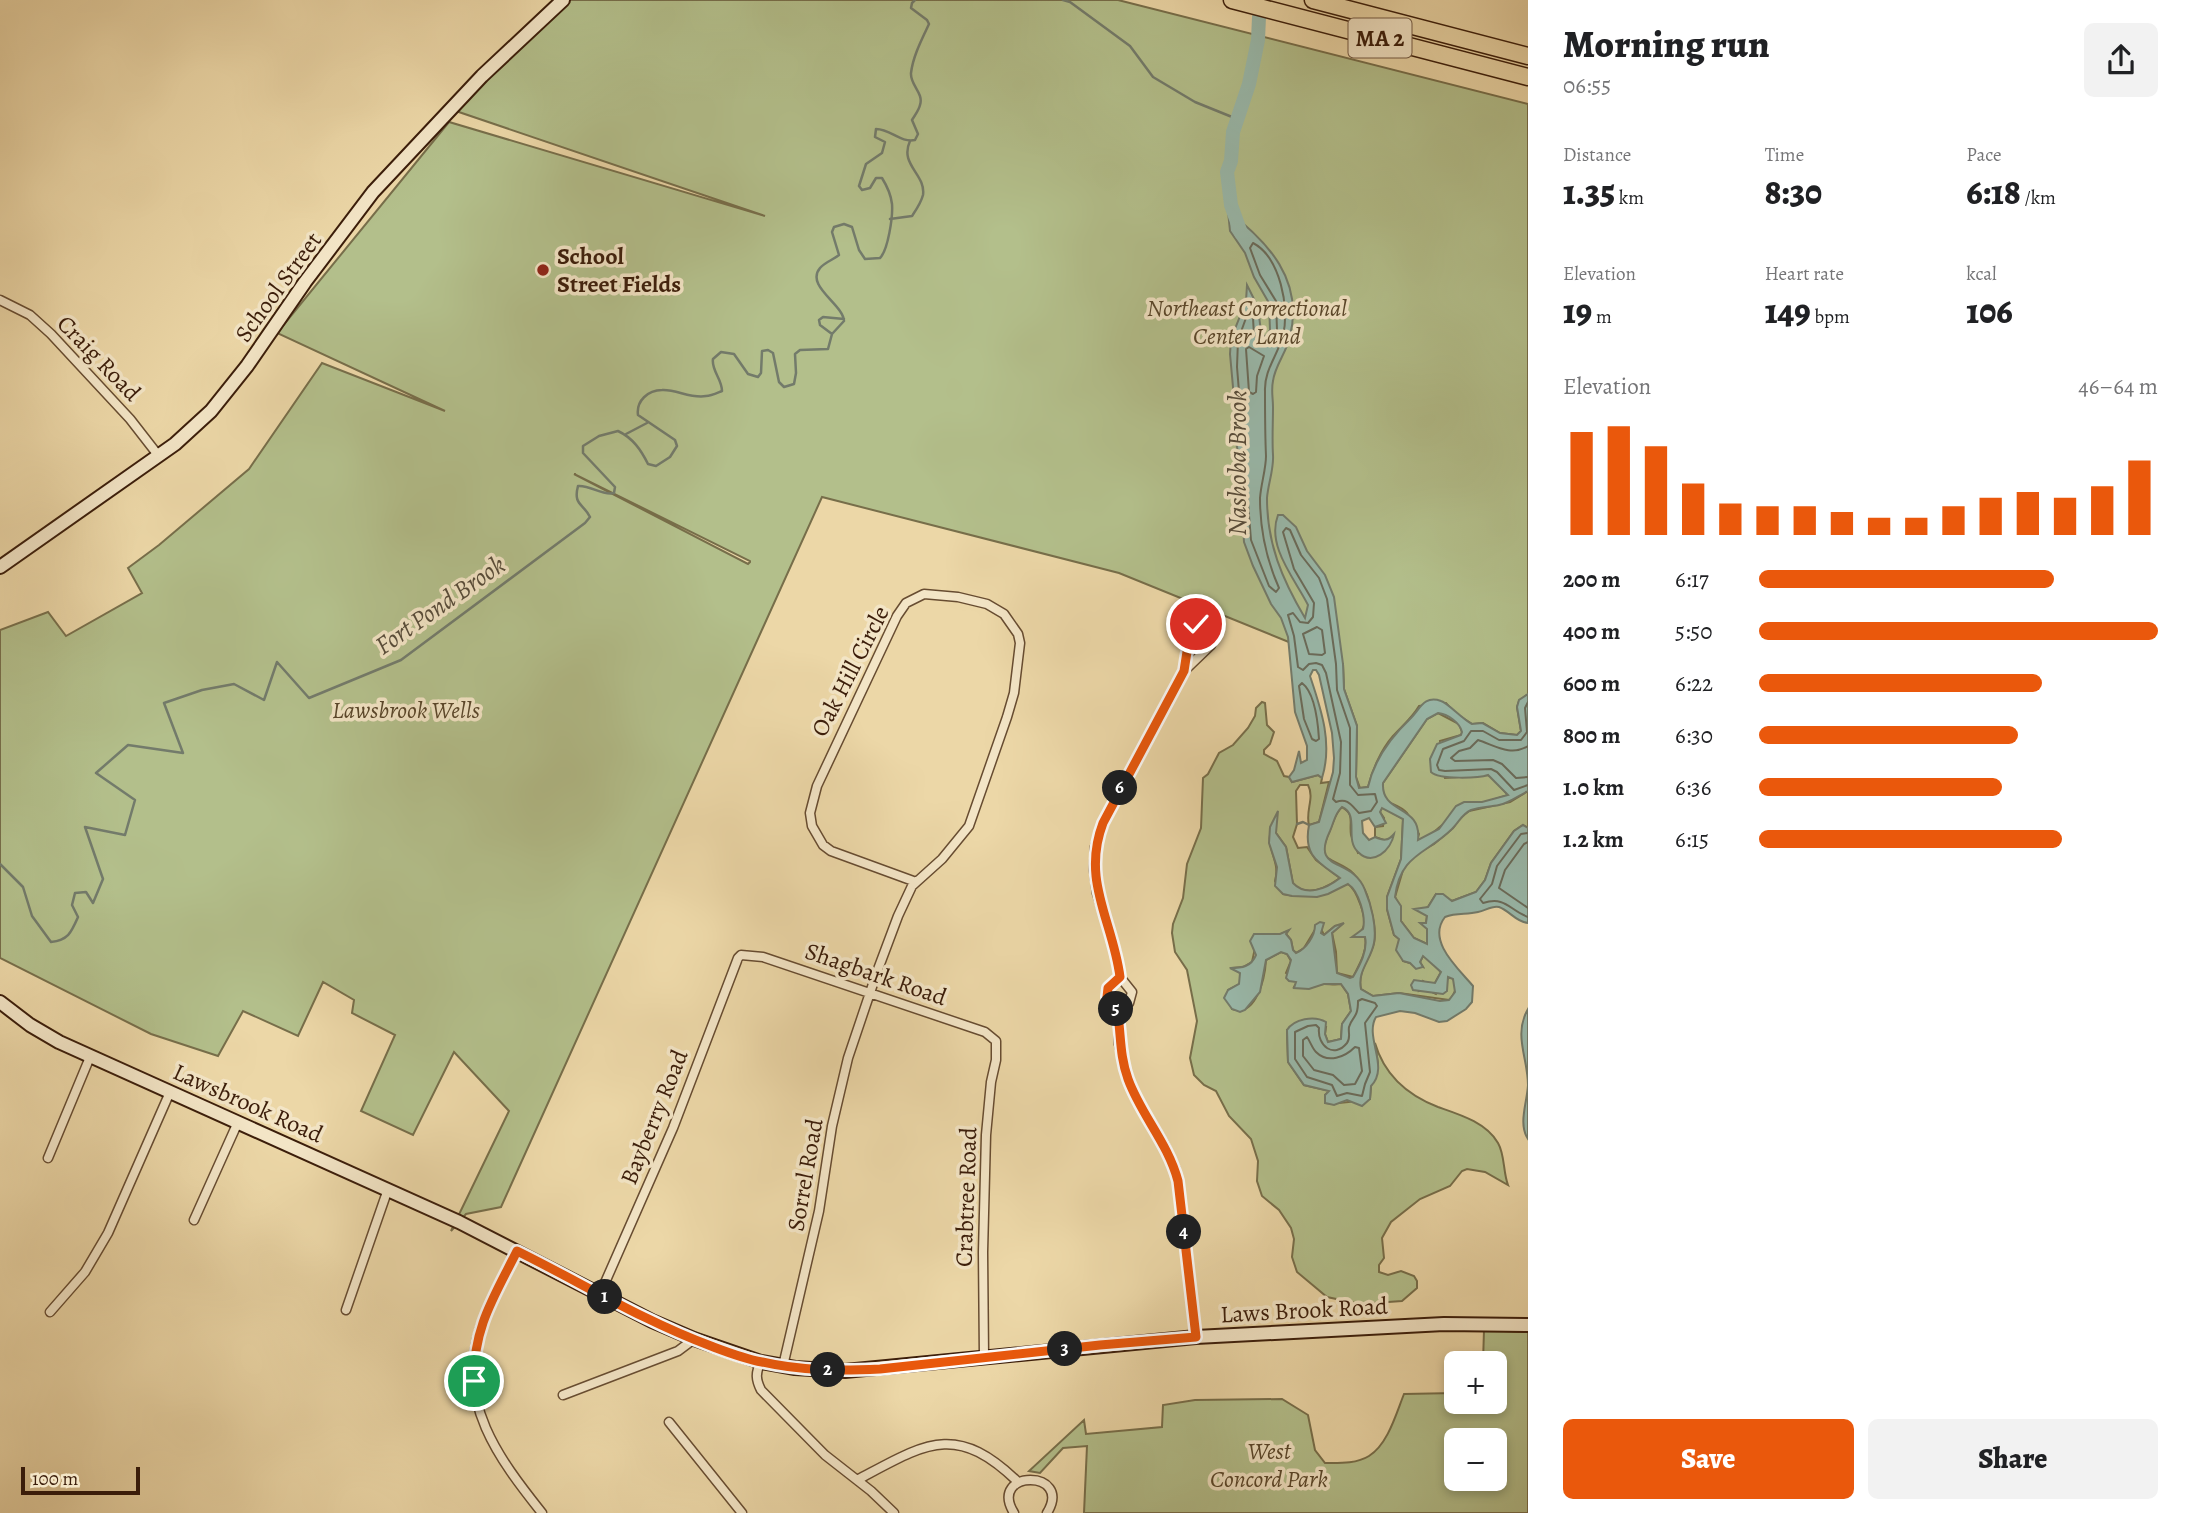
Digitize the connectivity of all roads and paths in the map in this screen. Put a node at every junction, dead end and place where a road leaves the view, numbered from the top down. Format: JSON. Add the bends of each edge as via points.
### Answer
{"nodes":[{"id":1,"x":563,"y":0,"type":"edge"},
{"id":2,"x":1232,"y":0,"type":"edge"},
{"id":3,"x":1313,"y":0,"type":"edge"},
{"id":4,"x":1528,"y":56,"type":"edge"},
{"id":5,"x":1528,"y":78,"type":"edge"},
{"id":6,"x":0,"y":300,"type":"edge"},
{"id":7,"x":158,"y":455,"type":"junction"},
{"id":8,"x":0,"y":567,"type":"edge"},
{"id":9,"x":1184,"y":671,"type":"junction"},
{"id":10,"x":916,"y":882,"type":"junction"},
{"id":11,"x":741,"y":955,"type":"joint"},
{"id":12,"x":1120,"y":977,"type":"junction"},
{"id":13,"x":870,"y":993,"type":"junction"},
{"id":14,"x":0,"y":1002,"type":"edge"},
{"id":15,"x":1118,"y":1012,"type":"junction"},
{"id":16,"x":995,"y":1039,"type":"joint"},
{"id":17,"x":90,"y":1057,"type":"junction"},
{"id":18,"x":170,"y":1092,"type":"junction"},
{"id":19,"x":238,"y":1122,"type":"junction"},
{"id":20,"x":48,"y":1158,"type":"dead end"},
{"id":21,"x":388,"y":1189,"type":"junction"},
{"id":22,"x":194,"y":1220,"type":"dead end"},
{"id":23,"x":484,"y":1234,"type":"joint"},
{"id":24,"x":517,"y":1251,"type":"junction"},
{"id":25,"x":600,"y":1294,"type":"junction"},
{"id":26,"x":346,"y":1310,"type":"dead end"},
{"id":27,"x":50,"y":1312,"type":"dead end"},
{"id":28,"x":1528,"y":1325,"type":"edge"},
{"id":29,"x":1196,"y":1337,"type":"junction"},
{"id":30,"x":694,"y":1339,"type":"junction"},
{"id":31,"x":984,"y":1357,"type":"junction"},
{"id":32,"x":761,"y":1362,"type":"junction"},
{"id":33,"x":783,"y":1366,"type":"junction"},
{"id":34,"x":563,"y":1395,"type":"dead end"},
{"id":35,"x":668,"y":1422,"type":"dead end"},
{"id":36,"x":857,"y":1480,"type":"junction"},
{"id":37,"x":1018,"y":1482,"type":"junction"},
{"id":38,"x":542,"y":1513,"type":"edge"},
{"id":39,"x":742,"y":1513,"type":"edge"},
{"id":40,"x":894,"y":1513,"type":"edge"},
{"id":41,"x":1014,"y":1513,"type":"edge"},
{"id":42,"x":1047,"y":1513,"type":"edge"}],
"edges":[{"from":1,"to":7,"type":"street","name":"School Street","via":[[482,76],[373,192],[232,385],[194,427]]},
{"from":2,"to":5,"type":"highway","number":"MA 2"},
{"from":3,"to":4,"type":"highway","number":"MA 2"},
{"from":6,"to":7,"type":"street","name":"Craig Road","via":[[30,315],[51,334]]},
{"from":7,"to":8,"type":"street","name":"School Street"},
{"from":9,"to":9,"type":"street","via":[[1214,639],[1209,623],[1199,622],[1194,627]]},
{"from":9,"to":12,"type":"street","via":[[1109,810],[1095,847],[1097,893]]},
{"from":10,"to":10,"type":"street","name":"Oak Hill Circle","via":[[969,826],[1007,717],[1020,643],[1004,614],[987,604],[937,594],[914,598],[897,616],[836,741],[810,813],[816,836],[831,851]]},
{"from":10,"to":13,"type":"street","name":"Oak Hill Circle","via":[[898,916]]},
{"from":11,"to":13,"type":"street","name":"Shagbark Road","via":[[764,957]]},
{"from":11,"to":25,"type":"street","name":"Bayberry Road","via":[[730,972],[673,1128]]},
{"from":12,"to":15,"type":"street","via":[[1107,992]]},
{"from":12,"to":15,"type":"street","via":[[1132,996]]},
{"from":13,"to":16,"type":"street","name":"Shagbark Road"},
{"from":13,"to":33,"type":"street","name":"Sorrel Road","via":[[845,1069],[817,1224]]},
{"from":14,"to":17,"type":"street","name":"Lawsbrook Road","via":[[30,1025]]},
{"from":15,"to":29,"type":"street","via":[[1119,1044],[1128,1080],[1164,1144],[1178,1181]]},
{"from":16,"to":31,"type":"street","name":"Crabtree Road","via":[[986,1135]]},
{"from":17,"to":18,"type":"street","name":"Lawsbrook Road"},
{"from":17,"to":20,"type":"street"},
{"from":18,"to":19,"type":"street","name":"Lawsbrook Road"},
{"from":18,"to":27,"type":"street","via":[[108,1233],[85,1272]]},
{"from":19,"to":21,"type":"street","name":"Lawsbrook Road"},
{"from":19,"to":22,"type":"street"},
{"from":21,"to":23,"type":"street","name":"Lawsbrook Road"},
{"from":21,"to":26,"type":"street"},
{"from":23,"to":24,"type":"street","name":"Laws Brook Road"},
{"from":24,"to":25,"type":"street","name":"Laws Brook Road"},
{"from":24,"to":38,"type":"street","via":[[480,1327],[474,1381],[493,1446]]},
{"from":25,"to":30,"type":"street","name":"Laws Brook Road"},
{"from":28,"to":29,"type":"street","name":"Laws Brook Road","via":[[1462,1323]]},
{"from":29,"to":31,"type":"street","name":"Laws Brook Road"},
{"from":30,"to":32,"type":"street","name":"Laws Brook Road"},
{"from":30,"to":34,"type":"street","via":[[678,1351]]},
{"from":31,"to":33,"type":"street","name":"Laws Brook Road","via":[[845,1371]]},
{"from":32,"to":33,"type":"street","name":"Laws Brook Road"},
{"from":32,"to":36,"type":"street","via":[[756,1381],[761,1390],[791,1423]]},
{"from":35,"to":39,"type":"street"},
{"from":36,"to":37,"type":"street","via":[[911,1452],[947,1445],[983,1454]]},
{"from":36,"to":40,"type":"street"},
{"from":37,"to":41,"type":"street","via":[[1009,1498]]},
{"from":37,"to":42,"type":"street","via":[[1034,1479],[1046,1485],[1052,1501]]}]}
